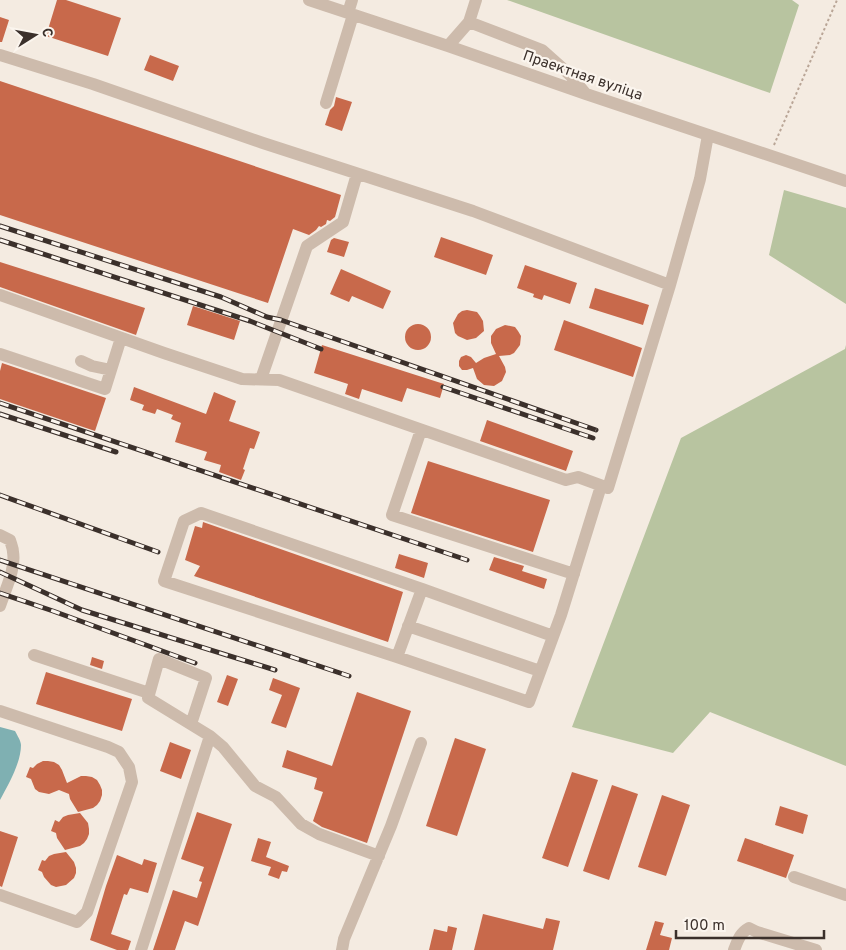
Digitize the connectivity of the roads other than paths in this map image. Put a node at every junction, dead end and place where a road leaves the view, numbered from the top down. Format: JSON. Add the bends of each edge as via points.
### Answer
{"nodes":[{"id":1,"x":309,"y":0,"type":"edge"},
{"id":2,"x":352,"y":0,"type":"edge"},
{"id":3,"x":476,"y":0,"type":"edge"},
{"id":4,"x":351,"y":14,"type":"junction"},
{"id":5,"x":469,"y":22,"type":"junction"},
{"id":6,"x":448,"y":46,"type":"junction"},
{"id":7,"x":0,"y":55,"type":"edge"},
{"id":8,"x":586,"y":94,"type":"junction"},
{"id":9,"x":326,"y":103,"type":"dead end"},
{"id":10,"x":708,"y":135,"type":"junction"},
{"id":11,"x":357,"y":174,"type":"junction"},
{"id":12,"x":846,"y":181,"type":"edge"},
{"id":13,"x":670,"y":285,"type":"junction"},
{"id":14,"x":0,"y":295,"type":"edge"},
{"id":15,"x":122,"y":338,"type":"junction"},
{"id":16,"x":0,"y":354,"type":"edge"},
{"id":17,"x":80,"y":361,"type":"dead end"},
{"id":18,"x":111,"y":370,"type":"junction"},
{"id":19,"x":261,"y":379,"type":"junction"},
{"id":20,"x":421,"y":430,"type":"junction"},
{"id":21,"x":601,"y":486,"type":"junction"},
{"id":22,"x":0,"y":535,"type":"edge"},
{"id":23,"x":574,"y":574,"type":"junction"},
{"id":24,"x":422,"y":589,"type":"junction"},
{"id":25,"x":0,"y":606,"type":"edge"},
{"id":26,"x":408,"y":626,"type":"junction"},
{"id":27,"x":553,"y":636,"type":"junction"},
{"id":28,"x":34,"y":655,"type":"dead end"},
{"id":29,"x":397,"y":657,"type":"junction"},
{"id":30,"x":540,"y":671,"type":"junction"},
{"id":31,"x":149,"y":693,"type":"junction"},
{"id":32,"x":0,"y":711,"type":"edge"},
{"id":33,"x":191,"y":724,"type":"junction"},
{"id":34,"x":210,"y":736,"type":"junction"},
{"id":35,"x":421,"y":743,"type":"dead end"},
{"id":36,"x":379,"y":856,"type":"junction"},
{"id":37,"x":794,"y":877,"type":"dead end"},
{"id":38,"x":0,"y":895,"type":"edge"},
{"id":39,"x":846,"y":895,"type":"edge"},
{"id":40,"x":141,"y":950,"type":"edge"},
{"id":41,"x":342,"y":950,"type":"edge"},
{"id":42,"x":734,"y":950,"type":"edge"},
{"id":43,"x":816,"y":950,"type":"edge"}],
"edges":[{"from":1,"to":4,"type":"street","name":"Праектная вуліца"},
{"from":2,"to":4,"type":"street"},
{"from":3,"to":5,"type":"street"},
{"from":4,"to":6,"type":"street","name":"Праектная вуліца"},
{"from":4,"to":9,"type":"street"},
{"from":5,"to":6,"type":"street"},
{"from":5,"to":8,"type":"street","via":[[542,50]]},
{"from":6,"to":8,"type":"street","name":"Праектная вуліца"},
{"from":7,"to":11,"type":"street"},
{"from":8,"to":10,"type":"street","name":"Праектная вуліца"},
{"from":10,"to":12,"type":"street","name":"Праектная вуліца"},
{"from":10,"to":13,"type":"street","via":[[700,179]]},
{"from":11,"to":13,"type":"street","via":[[473,211]]},
{"from":11,"to":19,"type":"street","via":[[343,222],[307,246]]},
{"from":13,"to":21,"type":"street","via":[[608,488]]},
{"from":14,"to":15,"type":"street"},
{"from":15,"to":18,"type":"street"},
{"from":15,"to":19,"type":"street","via":[[242,379]]},
{"from":16,"to":18,"type":"street","via":[[105,389]]},
{"from":17,"to":18,"type":"street"},
{"from":19,"to":20,"type":"street","via":[[279,380]]},
{"from":20,"to":21,"type":"street","via":[[566,480],[578,477]]},
{"from":20,"to":23,"type":"street","via":[[392,515]]},
{"from":21,"to":23,"type":"street"},
{"from":22,"to":25,"type":"street","via":[[10,540],[13,552],[10,577]]},
{"from":23,"to":27,"type":"street"},
{"from":24,"to":26,"type":"street"},
{"from":24,"to":27,"type":"street"},
{"from":24,"to":29,"type":"street","via":[[201,512],[184,521],[164,580]]},
{"from":26,"to":29,"type":"street"},
{"from":26,"to":30,"type":"street"},
{"from":27,"to":30,"type":"street"},
{"from":28,"to":31,"type":"street"},
{"from":29,"to":30,"type":"street","via":[[529,702]]},
{"from":31,"to":33,"type":"street","via":[[148,698]]},
{"from":31,"to":33,"type":"street","via":[[159,659],[206,678]]},
{"from":32,"to":38,"type":"street","via":[[108,746],[119,752],[129,767],[132,782],[87,912],[77,922]]},
{"from":33,"to":34,"type":"street"},
{"from":34,"to":36,"type":"street","via":[[255,786],[276,797],[301,824]]},
{"from":34,"to":40,"type":"street"},
{"from":35,"to":36,"type":"street"},
{"from":36,"to":41,"type":"street"},
{"from":37,"to":39,"type":"street"},
{"from":42,"to":43,"type":"street","via":[[743,931],[749,928]]}]}
